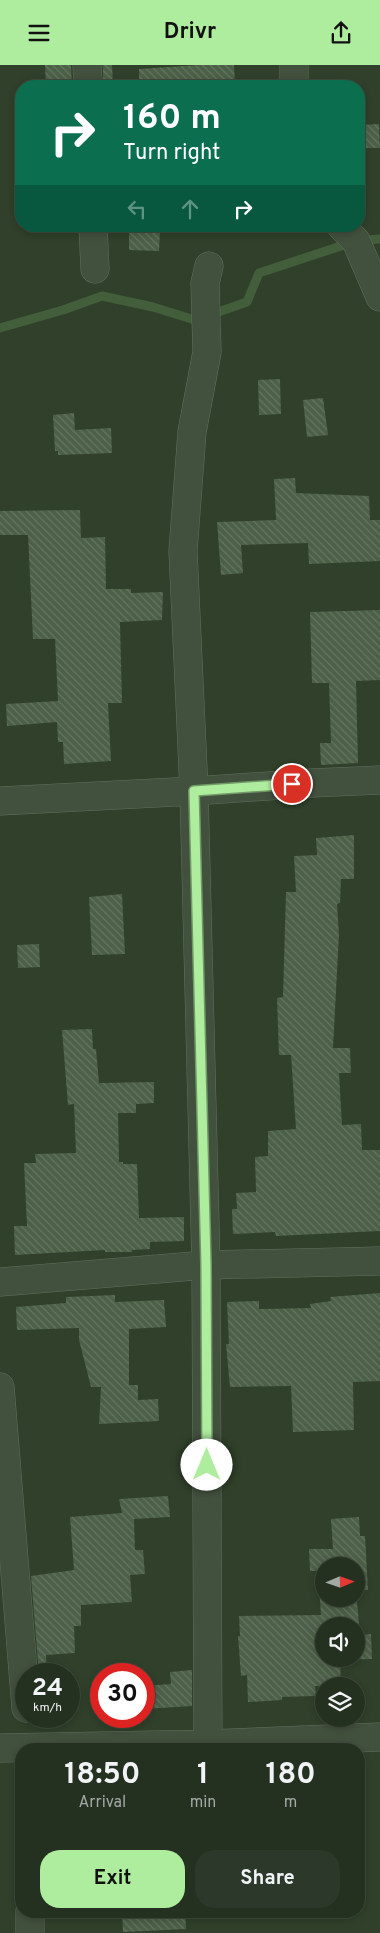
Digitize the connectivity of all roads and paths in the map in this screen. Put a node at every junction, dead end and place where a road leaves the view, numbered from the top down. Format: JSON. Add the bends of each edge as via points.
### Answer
{"nodes":[{"id":1,"x":87,"y":65,"type":"edge"},
{"id":2,"x":294,"y":65,"type":"edge"},
{"id":3,"x":88,"y":80,"type":"edge"},
{"id":4,"x":294,"y":80,"type":"edge"},
{"id":5,"x":93,"y":232,"type":"edge"},
{"id":6,"x":347,"y":232,"type":"edge"},
{"id":7,"x":209,"y":266,"type":"dead end"},
{"id":8,"x":94,"y":269,"type":"dead end"},
{"id":9,"x":380,"y":297,"type":"edge"},
{"id":10,"x":380,"y":781,"type":"edge"},
{"id":11,"x":194,"y":791,"type":"junction"},
{"id":12,"x":0,"y":801,"type":"edge"},
{"id":13,"x":380,"y":1261,"type":"edge"},
{"id":14,"x":206,"y":1265,"type":"junction"},
{"id":15,"x":0,"y":1282,"type":"edge"},
{"id":16,"x":0,"y":1387,"type":"edge"},
{"id":17,"x":22,"y":1663,"type":"edge"},
{"id":18,"x":28,"y":1728,"type":"edge"},
{"id":19,"x":380,"y":1737,"type":"edge"},
{"id":20,"x":29,"y":1743,"type":"edge"},
{"id":21,"x":208,"y":1743,"type":"edge"},
{"id":22,"x":233,"y":1743,"type":"edge"},
{"id":23,"x":15,"y":1747,"type":"edge"},
{"id":24,"x":0,"y":1748,"type":"edge"},
{"id":25,"x":30,"y":1918,"type":"edge"},
{"id":26,"x":30,"y":1933,"type":"edge"}],
"edges":[{"from":1,"to":3,"type":"street"},
{"from":2,"to":4,"type":"street"},
{"from":5,"to":8,"type":"street"},
{"from":6,"to":9,"type":"street","via":[[356,241]]},
{"from":7,"to":11,"type":"street","via":[[205,283],[207,352],[192,432],[183,551]]},
{"from":10,"to":11,"type":"street"},
{"from":11,"to":12,"type":"street"},
{"from":11,"to":14,"type":"street"},
{"from":13,"to":14,"type":"street"},
{"from":14,"to":15,"type":"street"},
{"from":14,"to":21,"type":"street"},
{"from":16,"to":17,"type":"street"},
{"from":18,"to":20,"type":"street"},
{"from":19,"to":22,"type":"street"},
{"from":23,"to":24,"type":"street"},
{"from":25,"to":26,"type":"street"}]}
